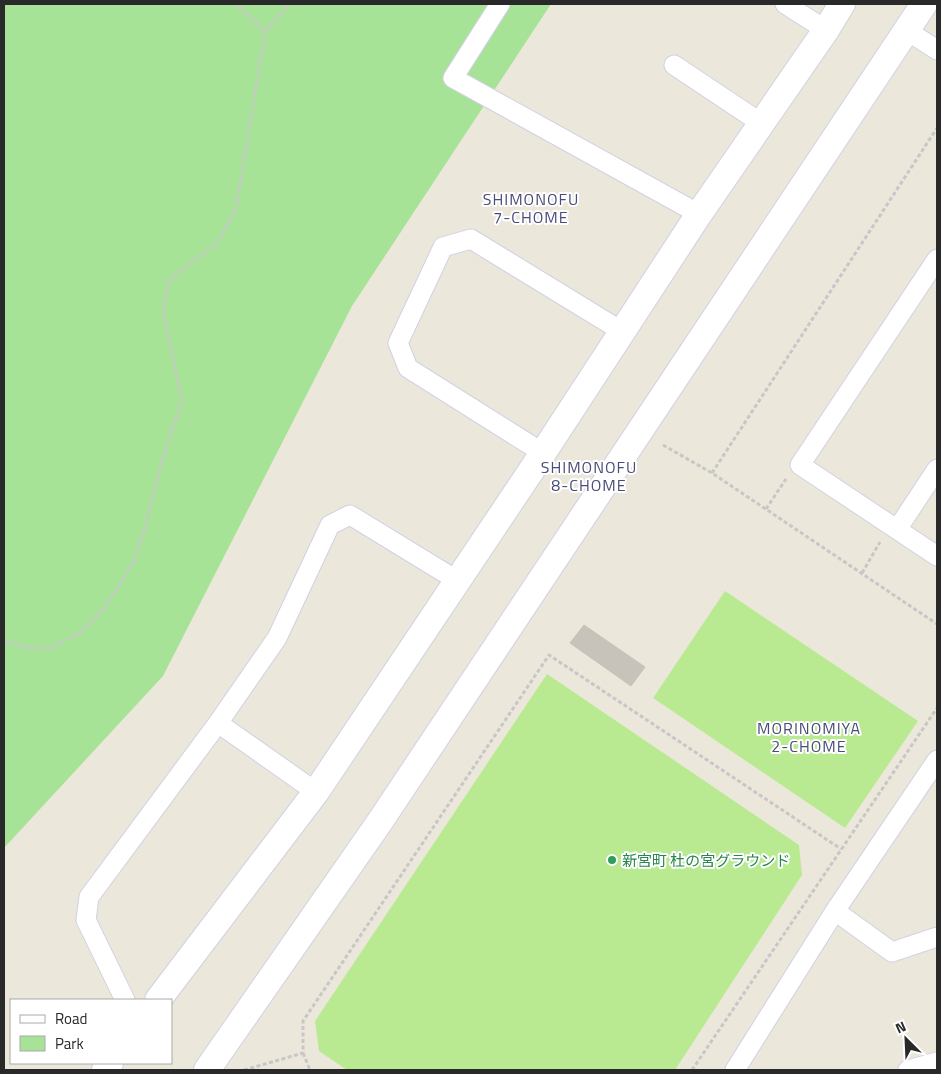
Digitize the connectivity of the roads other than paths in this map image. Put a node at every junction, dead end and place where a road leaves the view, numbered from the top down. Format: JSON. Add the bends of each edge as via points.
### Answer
{"nodes":[{"id":1,"x":500,"y":4,"type":"edge"},
{"id":2,"x":785,"y":4,"type":"edge"},
{"id":3,"x":842,"y":4,"type":"edge"},
{"id":4,"x":924,"y":4,"type":"edge"},
{"id":5,"x":826,"y":30,"type":"junction"},
{"id":6,"x":906,"y":30,"type":"junction"},
{"id":7,"x":937,"y":50,"type":"edge"},
{"id":8,"x":674,"y":65,"type":"dead end"},
{"id":9,"x":761,"y":123,"type":"junction"},
{"id":10,"x":699,"y":214,"type":"junction"},
{"id":11,"x":937,"y":259,"type":"edge"},
{"id":12,"x":623,"y":332,"type":"junction"},
{"id":13,"x":543,"y":453,"type":"junction"},
{"id":14,"x":937,"y":469,"type":"edge"},
{"id":15,"x":894,"y":526,"type":"junction"},
{"id":16,"x":937,"y":556,"type":"edge"},
{"id":17,"x":458,"y":580,"type":"junction"},
{"id":18,"x":218,"y":722,"type":"junction"},
{"id":19,"x":937,"y":760,"type":"edge"},
{"id":20,"x":316,"y":792,"type":"junction"},
{"id":21,"x":835,"y":911,"type":"junction"},
{"id":22,"x":937,"y":937,"type":"edge"},
{"id":23,"x":124,"y":999,"type":"edge"},
{"id":24,"x":159,"y":999,"type":"edge"},
{"id":25,"x":937,"y":1062,"type":"edge"},
{"id":26,"x":207,"y":1070,"type":"edge"},
{"id":27,"x":735,"y":1070,"type":"edge"},
{"id":28,"x":908,"y":1070,"type":"edge"}],
"edges":[{"from":1,"to":10,"type":"street","via":[[453,78]]},
{"from":2,"to":5,"type":"street"},
{"from":3,"to":5,"type":"street"},
{"from":4,"to":6,"type":"street"},
{"from":5,"to":9,"type":"street"},
{"from":6,"to":7,"type":"street"},
{"from":6,"to":26,"type":"street","via":[[381,820]]},
{"from":8,"to":9,"type":"street"},
{"from":9,"to":10,"type":"street"},
{"from":10,"to":12,"type":"street"},
{"from":11,"to":15,"type":"street","via":[[800,465]]},
{"from":12,"to":13,"type":"street"},
{"from":12,"to":13,"type":"street","via":[[471,239],[443,247],[398,343],[408,368]]},
{"from":13,"to":17,"type":"street"},
{"from":14,"to":15,"type":"street"},
{"from":15,"to":16,"type":"street"},
{"from":17,"to":18,"type":"street","via":[[350,515],[330,525],[277,638]]},
{"from":17,"to":20,"type":"street"},
{"from":18,"to":20,"type":"street"},
{"from":18,"to":23,"type":"street","via":[[89,897],[86,920]]},
{"from":19,"to":21,"type":"street"},
{"from":20,"to":24,"type":"street"},
{"from":21,"to":22,"type":"street","via":[[892,952]]},
{"from":21,"to":27,"type":"street"},
{"from":25,"to":28,"type":"street"}]}
